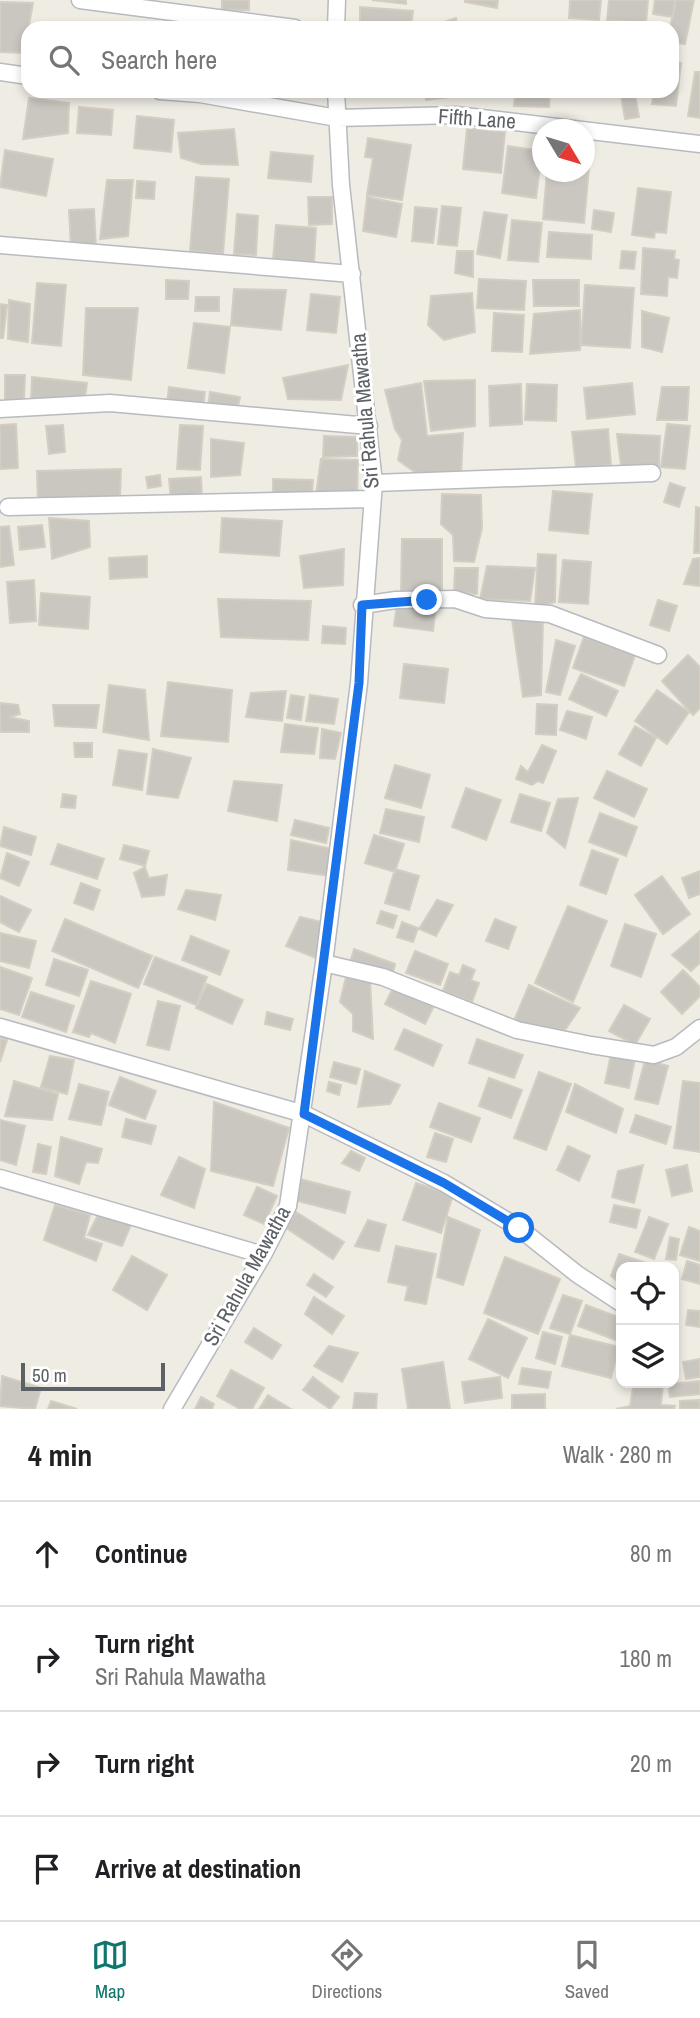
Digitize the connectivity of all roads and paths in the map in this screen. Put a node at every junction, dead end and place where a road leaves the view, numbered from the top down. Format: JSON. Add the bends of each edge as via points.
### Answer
{"nodes":[{"id":1,"x":80,"y":0,"type":"edge"},
{"id":2,"x":337,"y":0,"type":"edge"},
{"id":3,"x":241,"y":21,"type":"edge"},
{"id":4,"x":336,"y":21,"type":"edge"},
{"id":5,"x":0,"y":72,"type":"edge"},
{"id":6,"x":21,"y":75,"type":"edge"},
{"id":7,"x":223,"y":98,"type":"edge"},
{"id":8,"x":336,"y":98,"type":"edge"},
{"id":9,"x":337,"y":118,"type":"junction"},
{"id":10,"x":700,"y":144,"type":"edge"},
{"id":11,"x":0,"y":245,"type":"edge"},
{"id":12,"x":352,"y":274,"type":"junction"},
{"id":13,"x":0,"y":409,"type":"edge"},
{"id":14,"x":369,"y":426,"type":"junction"},
{"id":15,"x":652,"y":473,"type":"dead end"},
{"id":16,"x":373,"y":491,"type":"junction"},
{"id":17,"x":8,"y":507,"type":"dead end"},
{"id":18,"x":362,"y":605,"type":"junction"},
{"id":19,"x":658,"y":655,"type":"dead end"},
{"id":20,"x":324,"y":963,"type":"junction"},
{"id":21,"x":0,"y":1027,"type":"edge"},
{"id":22,"x":700,"y":1028,"type":"edge"},
{"id":23,"x":304,"y":1114,"type":"junction"},
{"id":24,"x":0,"y":1178,"type":"edge"},
{"id":25,"x":263,"y":1255,"type":"junction"},
{"id":26,"x":616,"y":1300,"type":"edge"},
{"id":27,"x":172,"y":1409,"type":"edge"}],
"edges":[{"from":1,"to":3,"type":"street"},
{"from":2,"to":4,"type":"street"},
{"from":5,"to":6,"type":"street"},
{"from":7,"to":9,"type":"street","name":"Fifth Lane"},
{"from":8,"to":9,"type":"street","name":"Sri Rahula Mawatha"},
{"from":9,"to":10,"type":"street","name":"Fifth Lane","via":[[456,115]]},
{"from":9,"to":12,"type":"street","name":"Sri Rahula Mawatha"},
{"from":11,"to":12,"type":"street"},
{"from":12,"to":14,"type":"street","name":"Sri Rahula Mawatha"},
{"from":13,"to":14,"type":"street","via":[[110,403]]},
{"from":14,"to":16,"type":"street","name":"Sri Rahula Mawatha"},
{"from":15,"to":16,"type":"street"},
{"from":16,"to":17,"type":"street"},
{"from":16,"to":18,"type":"street","name":"Sri Rahula Mawatha"},
{"from":18,"to":19,"type":"street","via":[[455,600],[485,609],[550,614]]},
{"from":18,"to":20,"type":"street","name":"Sri Rahula Mawatha","via":[[359,683]]},
{"from":20,"to":22,"type":"street","via":[[383,977],[517,1030],[591,1045],[654,1055],[677,1047]]},
{"from":20,"to":23,"type":"street","name":"Sri Rahula Mawatha"},
{"from":21,"to":23,"type":"street"},
{"from":23,"to":25,"type":"street","name":"Sri Rahula Mawatha","via":[[288,1206]]},
{"from":23,"to":26,"type":"street","via":[[454,1189],[519,1228]]},
{"from":24,"to":25,"type":"street"},
{"from":25,"to":27,"type":"street","name":"Sri Rahula Mawatha"}]}
